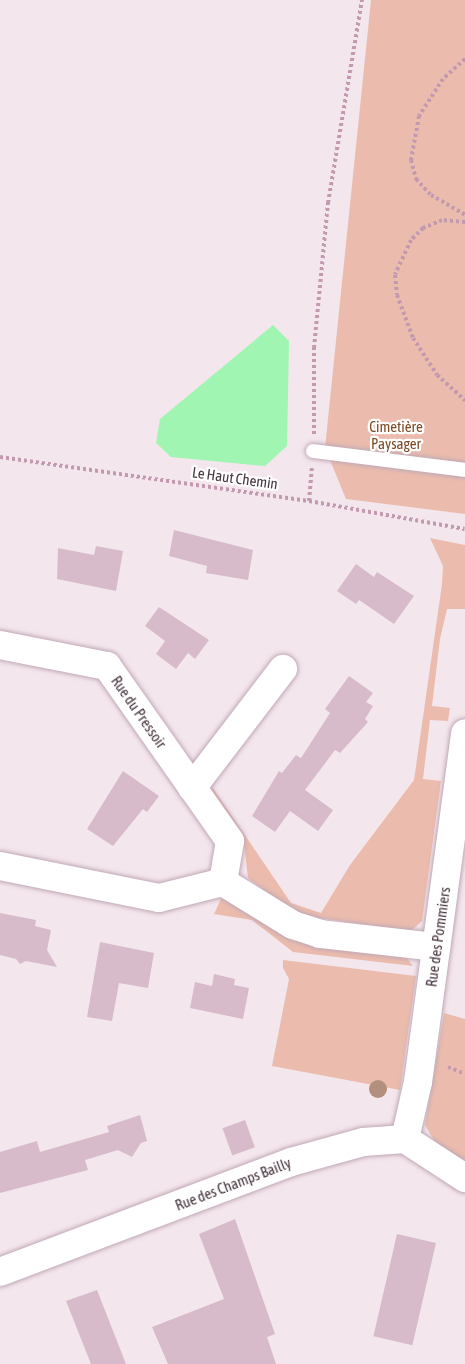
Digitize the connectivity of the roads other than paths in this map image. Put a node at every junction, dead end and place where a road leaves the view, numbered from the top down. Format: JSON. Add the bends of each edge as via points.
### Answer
{"nodes":[{"id":1,"x":313,"y":451,"type":"dead end"},
{"id":2,"x":465,"y":470,"type":"edge"},
{"id":3,"x":0,"y":645,"type":"edge"},
{"id":4,"x":283,"y":669,"type":"dead end"},
{"id":5,"x":465,"y":733,"type":"edge"},
{"id":6,"x":192,"y":788,"type":"junction"},
{"id":7,"x":0,"y":866,"type":"edge"},
{"id":8,"x":223,"y":882,"type":"junction"},
{"id":9,"x":436,"y":947,"type":"junction"},
{"id":10,"x":405,"y":1140,"type":"junction"},
{"id":11,"x":465,"y":1178,"type":"edge"},
{"id":12,"x":0,"y":1272,"type":"edge"}],
"edges":[{"from":1,"to":2,"type":"lane"},
{"from":3,"to":6,"type":"street","name":"Rue du Pressoir","via":[[107,666]]},
{"from":4,"to":6,"type":"street"},
{"from":5,"to":9,"type":"street","name":"Rue des Pommiers"},
{"from":6,"to":8,"type":"street","name":"Rue du Pressoir","via":[[230,841]]},
{"from":7,"to":8,"type":"street","via":[[159,898]]},
{"from":8,"to":9,"type":"street","via":[[293,926],[320,934]]},
{"from":9,"to":10,"type":"street","name":"Rue des Pommiers","via":[[418,1082]]},
{"from":10,"to":11,"type":"street"},
{"from":10,"to":12,"type":"street","name":"Rue des Champs Bailly","via":[[363,1142],[291,1162]]}]}
